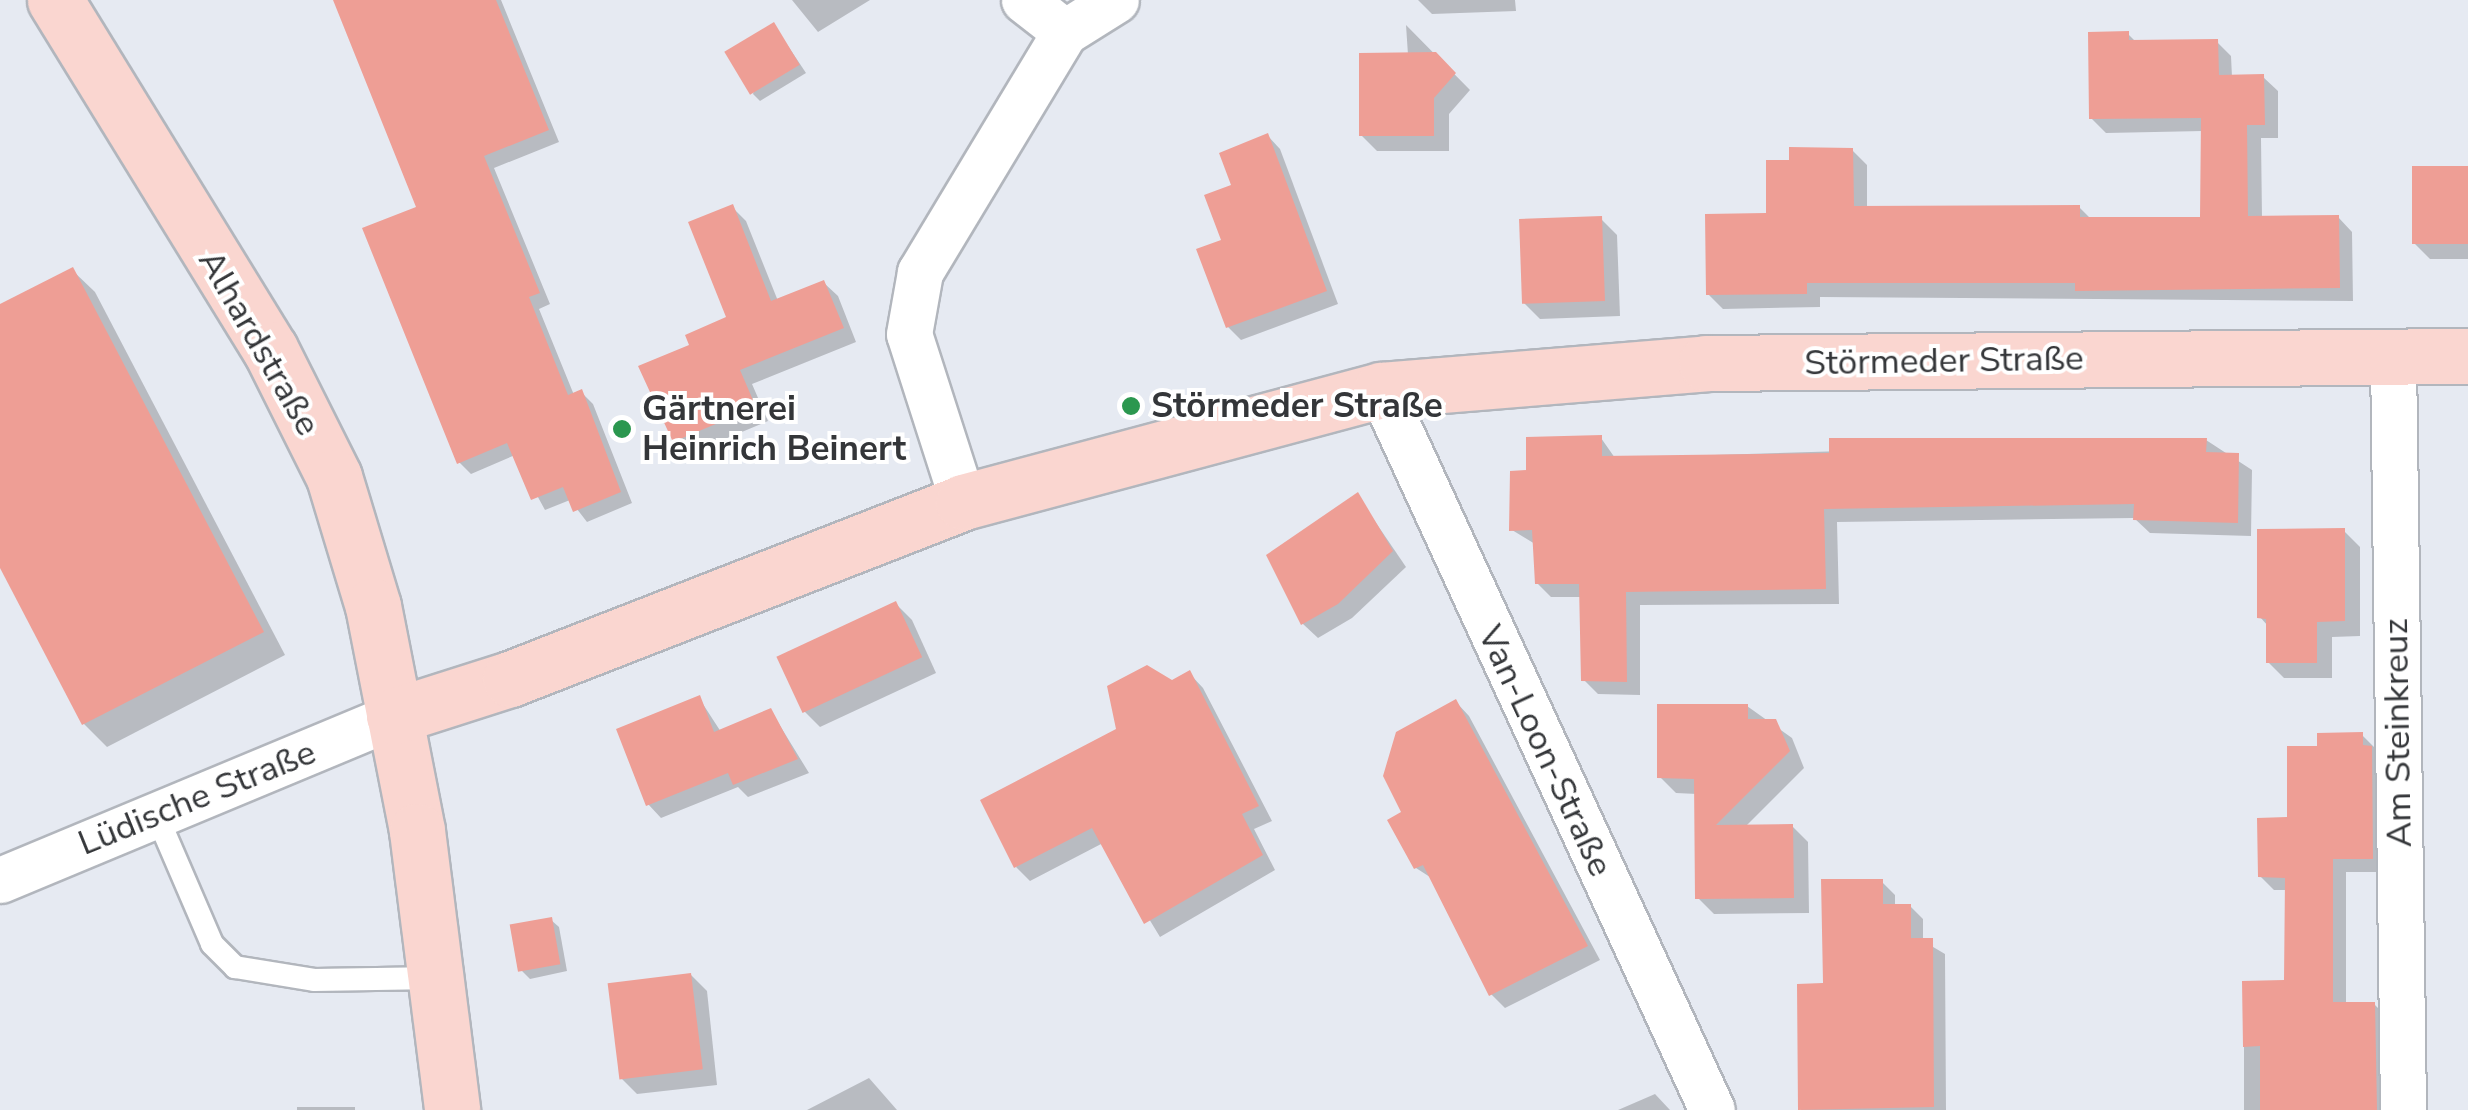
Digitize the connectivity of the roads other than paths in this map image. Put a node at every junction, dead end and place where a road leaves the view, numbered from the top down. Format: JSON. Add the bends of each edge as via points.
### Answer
{"nodes":[{"id":1,"x":55,"y":0,"type":"edge"},
{"id":2,"x":1024,"y":0,"type":"edge"},
{"id":3,"x":1116,"y":0,"type":"edge"},
{"id":4,"x":1065,"y":32,"type":"junction"},
{"id":5,"x":2393,"y":356,"type":"junction"},
{"id":6,"x":2468,"y":356,"type":"edge"},
{"id":7,"x":1380,"y":390,"type":"junction"},
{"id":8,"x":963,"y":502,"type":"junction"},
{"id":9,"x":394,"y":716,"type":"junction"},
{"id":10,"x":157,"y":816,"type":"junction"},
{"id":11,"x":0,"y":880,"type":"edge"},
{"id":12,"x":438,"y":978,"type":"junction"},
{"id":13,"x":452,"y":1110,"type":"edge"},
{"id":14,"x":1712,"y":1110,"type":"edge"},
{"id":15,"x":2403,"y":1110,"type":"edge"}],
"edges":[{"from":1,"to":9,"type":"main road","name":"Alhardstraße","via":[[270,348],[334,477],[373,606]]},
{"from":2,"to":4,"type":"street"},
{"from":3,"to":4,"type":"street"},
{"from":4,"to":8,"type":"street","via":[[920,272],[910,334]]},
{"from":5,"to":6,"type":"main road","name":"Störmeder Straße"},
{"from":5,"to":7,"type":"main road","name":"Störmeder Straße","via":[[1706,363]]},
{"from":5,"to":15,"type":"street","name":"Am Steinkreuz"},
{"from":7,"to":8,"type":"main road","name":"Störmeder Straße"},
{"from":7,"to":14,"type":"street","name":"Van-Loon-Straße"},
{"from":8,"to":9,"type":"main road","name":"Störmeder Straße","via":[[510,679]]},
{"from":9,"to":10,"type":"street","name":"Lüdische Straße"},
{"from":9,"to":12,"type":"main road","name":"Alhardstraße"},
{"from":10,"to":11,"type":"street","name":"Lüdische Straße"},
{"from":10,"to":12,"type":"lane","via":[[212,944],[235,967],[314,980]]},
{"from":12,"to":13,"type":"main road","name":"Alhardstraße"}]}
